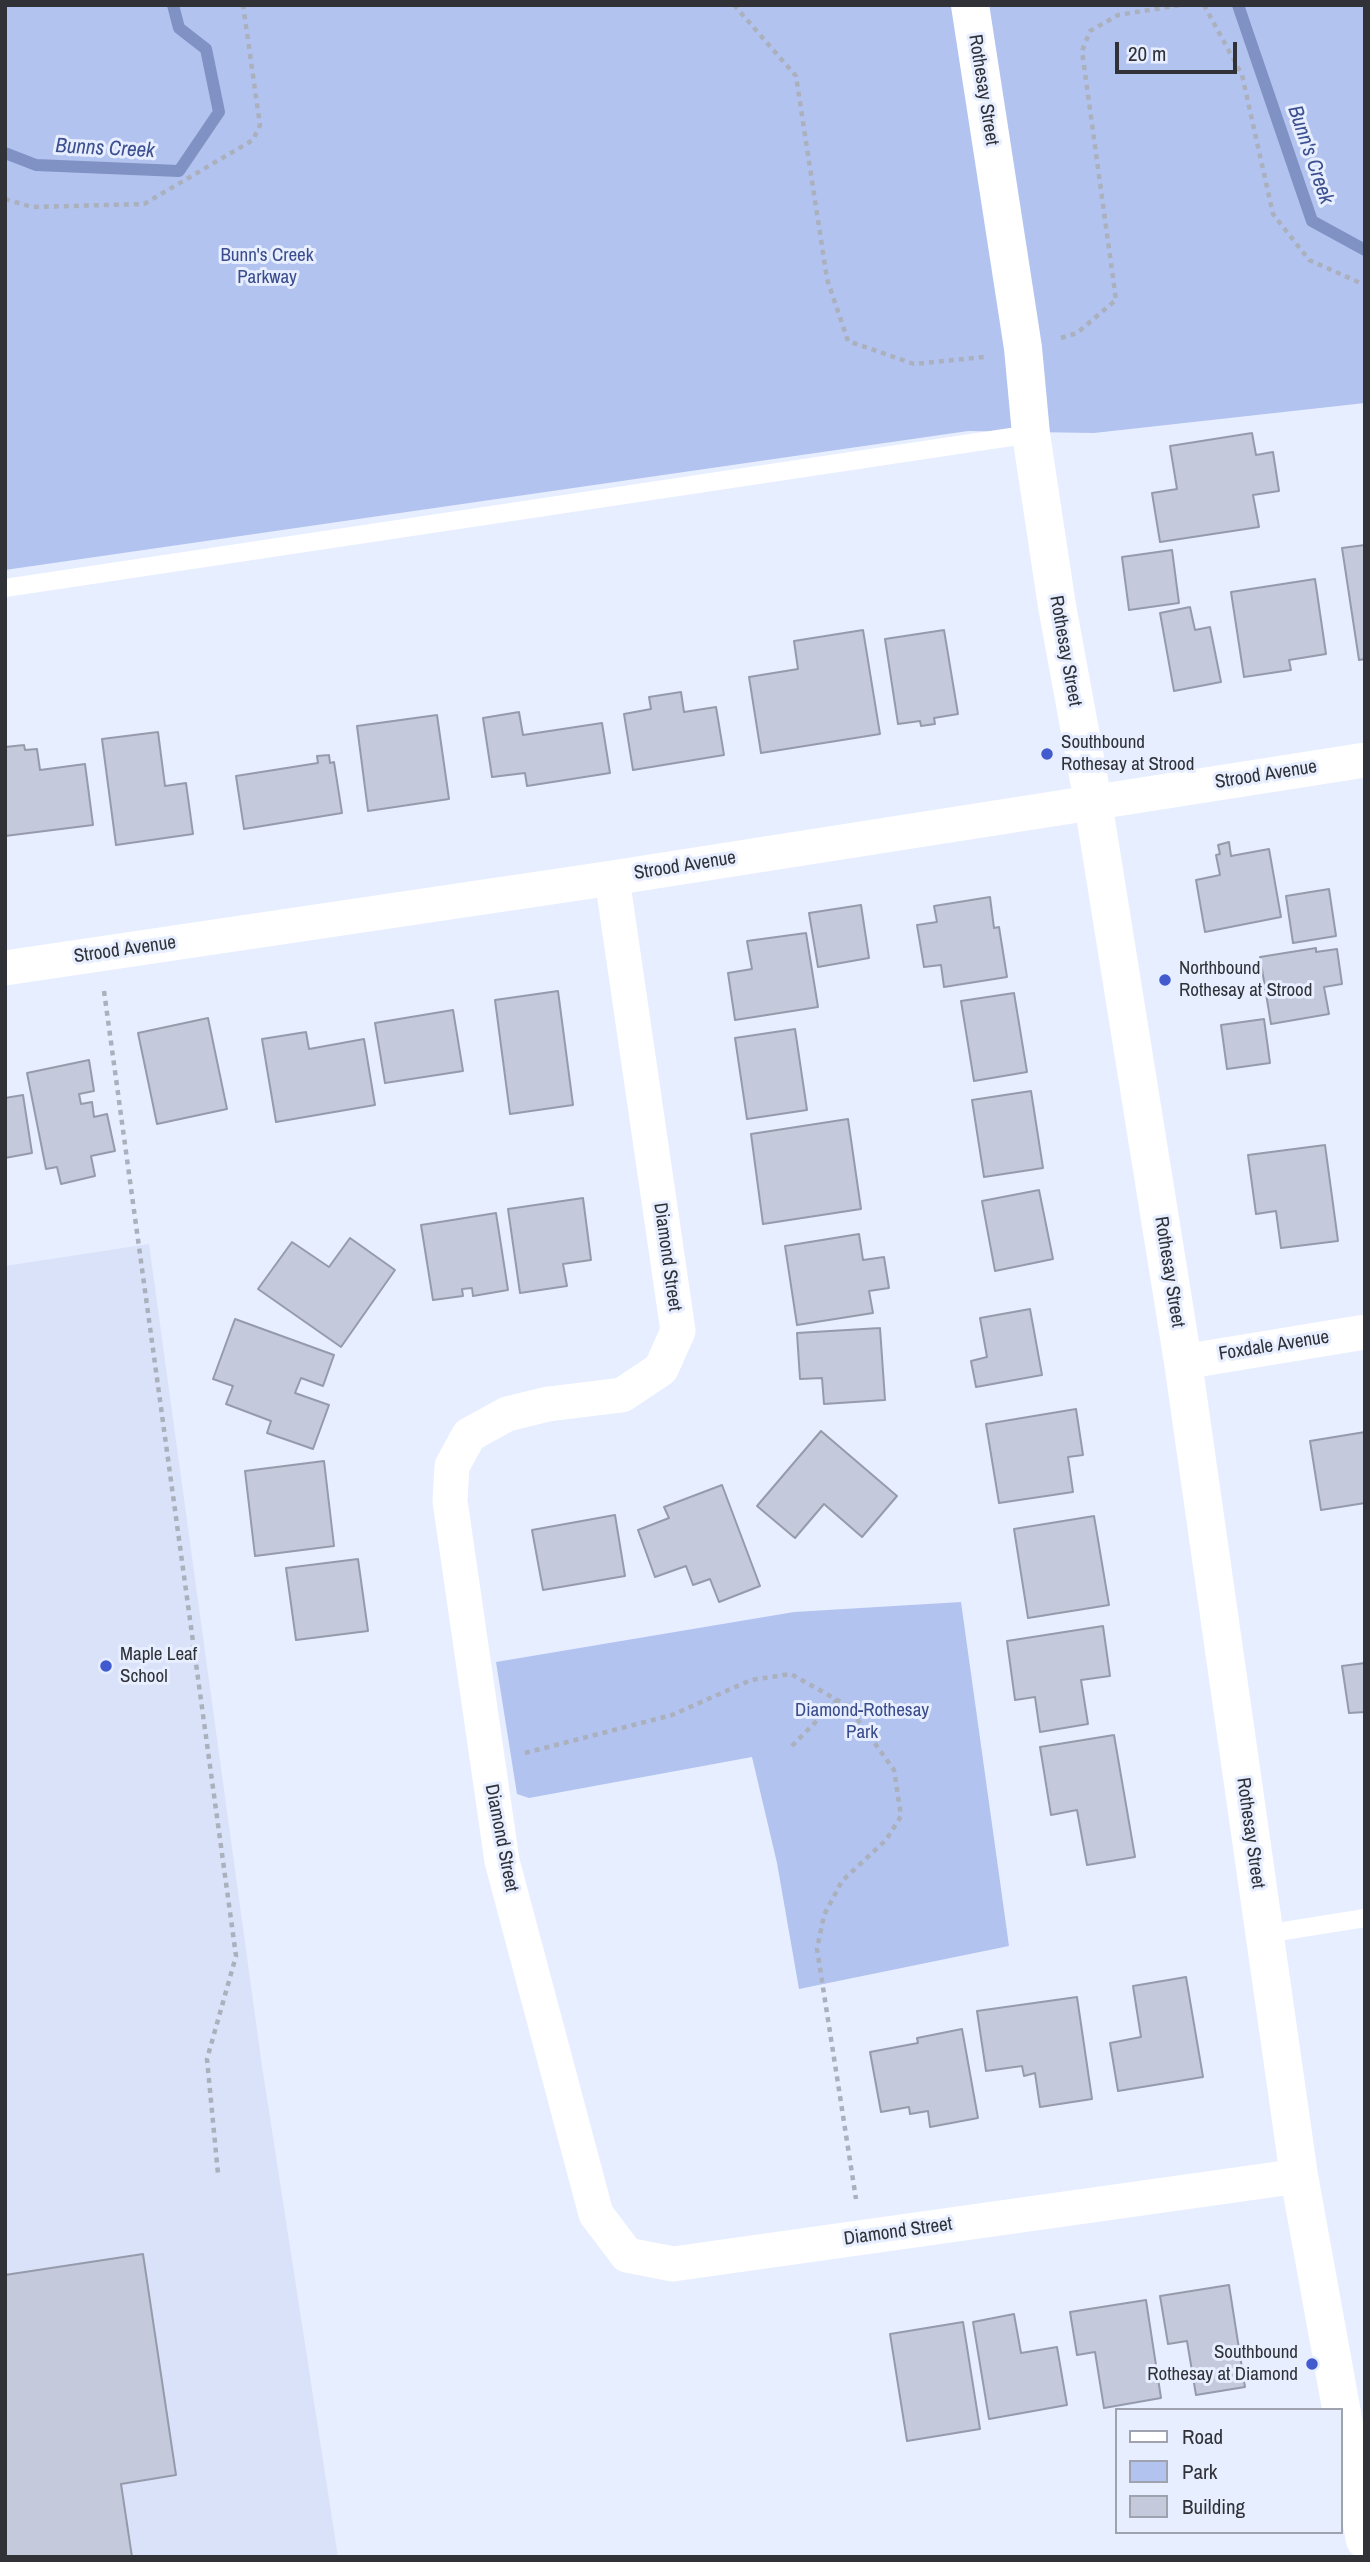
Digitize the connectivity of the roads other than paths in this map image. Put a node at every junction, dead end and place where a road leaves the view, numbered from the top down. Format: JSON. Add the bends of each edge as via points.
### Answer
{"nodes":[{"id":1,"x":970,"y":5,"type":"edge"},
{"id":2,"x":1031,"y":434,"type":"junction"},
{"id":3,"x":5,"y":588,"type":"edge"},
{"id":4,"x":1365,"y":760,"type":"edge"},
{"id":5,"x":1093,"y":803,"type":"junction"},
{"id":6,"x":612,"y":878,"type":"junction"},
{"id":7,"x":5,"y":968,"type":"edge"},
{"id":8,"x":1365,"y":1332,"type":"edge"},
{"id":9,"x":1184,"y":1362,"type":"junction"},
{"id":10,"x":1365,"y":1918,"type":"edge"},
{"id":11,"x":1265,"y":1934,"type":"junction"},
{"id":12,"x":1298,"y":2176,"type":"junction"},
{"id":13,"x":1341,"y":2408,"type":"edge"},
{"id":14,"x":1342,"y":2415,"type":"edge"},
{"id":15,"x":1365,"y":2540,"type":"edge"}],
"edges":[{"from":1,"to":2,"type":"street","name":"Rothesay Street","via":[[1023,348]]},
{"from":2,"to":3,"type":"lane"},
{"from":2,"to":5,"type":"street","name":"Rothesay Street","via":[[1056,606]]},
{"from":4,"to":5,"type":"street","name":"Strood Avenue"},
{"from":5,"to":6,"type":"street","name":"Strood Avenue"},
{"from":5,"to":9,"type":"street","name":"Rothesay Street"},
{"from":6,"to":7,"type":"street","name":"Strood Avenue"},
{"from":6,"to":12,"type":"street","name":"Diamond Street","via":[[678,1331],[662,1368],[622,1395],[507,1414],[469,1435],[452,1466],[450,1501],[502,1861],[596,2214],[627,2255],[673,2264]]},
{"from":8,"to":9,"type":"street","name":"Foxdale Avenue"},
{"from":9,"to":11,"type":"street","name":"Rothesay Street"},
{"from":10,"to":11,"type":"lane"},
{"from":11,"to":12,"type":"street","name":"Rothesay Street"},
{"from":12,"to":13,"type":"street","name":"Rothesay Street"},
{"from":14,"to":15,"type":"street","name":"Rothesay Street"}]}
